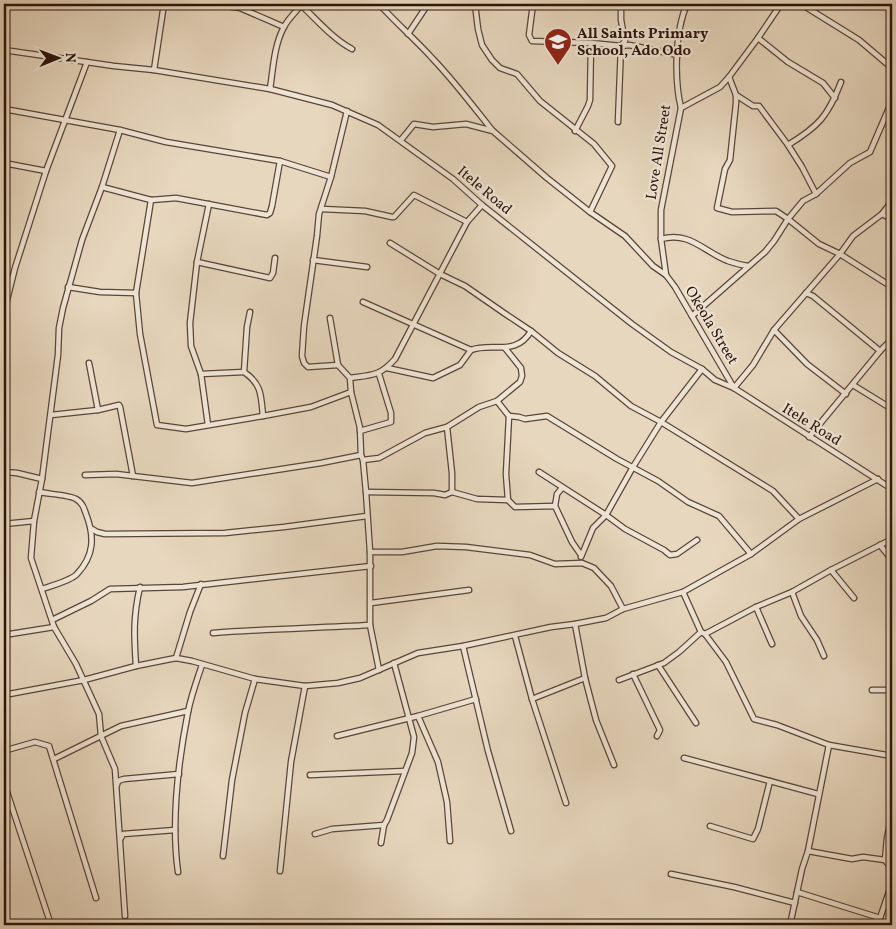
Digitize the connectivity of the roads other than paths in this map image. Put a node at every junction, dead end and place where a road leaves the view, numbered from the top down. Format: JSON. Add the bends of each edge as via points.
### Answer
{"nodes":[{"id":1,"x":164,"y":4,"type":"edge"},
{"id":2,"x":213,"y":4,"type":"edge"},
{"id":3,"x":301,"y":4,"type":"edge"},
{"id":4,"x":379,"y":4,"type":"edge"},
{"id":5,"x":428,"y":4,"type":"edge"},
{"id":6,"x":475,"y":4,"type":"edge"},
{"id":7,"x":533,"y":4,"type":"edge"},
{"id":8,"x":621,"y":4,"type":"edge"},
{"id":9,"x":687,"y":4,"type":"edge"},
{"id":10,"x":781,"y":4,"type":"edge"},
{"id":11,"x":801,"y":4,"type":"edge"},
{"id":12,"x":284,"y":27,"type":"junction"},
{"id":13,"x":408,"y":34,"type":"junction"},
{"id":14,"x":758,"y":38,"type":"junction"},
{"id":15,"x":591,"y":43,"type":"junction"},
{"id":16,"x":621,"y":46,"type":"junction"},
{"id":17,"x":352,"y":49,"type":"dead end"},
{"id":18,"x":4,"y":50,"type":"edge"},
{"id":19,"x":678,"y":55,"type":"junction"},
{"id":20,"x":87,"y":62,"type":"junction"},
{"id":21,"x":892,"y":68,"type":"edge"},
{"id":22,"x":154,"y":70,"type":"junction"},
{"id":23,"x":729,"y":77,"type":"junction"},
{"id":24,"x":841,"y":82,"type":"dead end"},
{"id":25,"x":270,"y":89,"type":"junction"},
{"id":26,"x":736,"y":95,"type":"junction"},
{"id":27,"x":835,"y":98,"type":"junction"},
{"id":28,"x":743,"y":99,"type":"junction"},
{"id":29,"x":892,"y":102,"type":"edge"},
{"id":30,"x":736,"y":103,"type":"junction"},
{"id":31,"x":681,"y":108,"type":"junction"},
{"id":32,"x":4,"y":109,"type":"edge"},
{"id":33,"x":347,"y":111,"type":"junction"},
{"id":34,"x":65,"y":120,"type":"junction"},
{"id":35,"x":618,"y":122,"type":"dead end"},
{"id":36,"x":120,"y":130,"type":"junction"},
{"id":37,"x":575,"y":130,"type":"junction"},
{"id":38,"x":493,"y":131,"type":"junction"},
{"id":39,"x":401,"y":140,"type":"junction"},
{"id":40,"x":788,"y":145,"type":"junction"},
{"id":41,"x":280,"y":161,"type":"junction"},
{"id":42,"x":4,"y":163,"type":"edge"},
{"id":43,"x":46,"y":171,"type":"junction"},
{"id":44,"x":331,"y":177,"type":"junction"},
{"id":45,"x":102,"y":187,"type":"junction"},
{"id":46,"x":816,"y":194,"type":"junction"},
{"id":47,"x":151,"y":200,"type":"junction"},
{"id":48,"x":892,"y":201,"type":"edge"},
{"id":49,"x":209,"y":204,"type":"junction"},
{"id":50,"x":482,"y":205,"type":"junction"},
{"id":51,"x":322,"y":209,"type":"junction"},
{"id":52,"x":590,"y":212,"type":"junction"},
{"id":53,"x":882,"y":214,"type":"junction"},
{"id":54,"x":788,"y":219,"type":"junction"},
{"id":55,"x":892,"y":219,"type":"edge"},
{"id":56,"x":466,"y":222,"type":"junction"},
{"id":57,"x":662,"y":239,"type":"junction"},
{"id":58,"x":390,"y":242,"type":"dead end"},
{"id":59,"x":840,"y":254,"type":"junction"},
{"id":60,"x":275,"y":258,"type":"dead end"},
{"id":61,"x":313,"y":260,"type":"junction"},
{"id":62,"x":197,"y":262,"type":"junction"},
{"id":63,"x":748,"y":266,"type":"junction"},
{"id":64,"x":367,"y":267,"type":"dead end"},
{"id":65,"x":440,"y":274,"type":"junction"},
{"id":66,"x":666,"y":276,"type":"junction"},
{"id":67,"x":812,"y":285,"type":"junction"},
{"id":68,"x":892,"y":287,"type":"edge"},
{"id":69,"x":68,"y":288,"type":"junction"},
{"id":70,"x":136,"y":293,"type":"junction"},
{"id":71,"x":806,"y":293,"type":"junction"},
{"id":72,"x":814,"y":296,"type":"junction"},
{"id":73,"x":363,"y":302,"type":"dead end"},
{"id":74,"x":4,"y":305,"type":"edge"},
{"id":75,"x":4,"y":312,"type":"edge"},
{"id":76,"x":250,"y":312,"type":"dead end"},
{"id":77,"x":692,"y":316,"type":"junction"},
{"id":78,"x":330,"y":318,"type":"dead end"},
{"id":79,"x":413,"y":323,"type":"junction"},
{"id":80,"x":774,"y":330,"type":"junction"},
{"id":81,"x":531,"y":331,"type":"junction"},
{"id":82,"x":891,"y":341,"type":"edge"},
{"id":83,"x":505,"y":348,"type":"junction"},
{"id":84,"x":471,"y":350,"type":"junction"},
{"id":85,"x":880,"y":351,"type":"junction"},
{"id":86,"x":90,"y":363,"type":"dead end"},
{"id":87,"x":338,"y":365,"type":"junction"},
{"id":88,"x":388,"y":368,"type":"junction"},
{"id":89,"x":702,"y":369,"type":"junction"},
{"id":90,"x":244,"y":372,"type":"junction"},
{"id":91,"x":201,"y":374,"type":"junction"},
{"id":92,"x":378,"y":374,"type":"junction"},
{"id":93,"x":350,"y":378,"type":"junction"},
{"id":94,"x":853,"y":385,"type":"junction"},
{"id":95,"x":734,"y":388,"type":"junction"},
{"id":96,"x":351,"y":392,"type":"junction"},
{"id":97,"x":846,"y":394,"type":"junction"},
{"id":98,"x":497,"y":401,"type":"junction"},
{"id":99,"x":892,"y":409,"type":"edge"},
{"id":100,"x":98,"y":410,"type":"junction"},
{"id":101,"x":51,"y":415,"type":"junction"},
{"id":102,"x":263,"y":416,"type":"junction"},
{"id":103,"x":509,"y":416,"type":"junction"},
{"id":104,"x":661,"y":422,"type":"junction"},
{"id":105,"x":208,"y":425,"type":"junction"},
{"id":106,"x":360,"y":428,"type":"junction"},
{"id":107,"x":447,"y":428,"type":"junction"},
{"id":108,"x":809,"y":437,"type":"junction"},
{"id":109,"x":361,"y":454,"type":"junction"},
{"id":110,"x":363,"y":460,"type":"junction"},
{"id":111,"x":633,"y":467,"type":"junction"},
{"id":112,"x":4,"y":472,"type":"edge"},
{"id":113,"x":539,"y":472,"type":"dead end"},
{"id":114,"x":85,"y":476,"type":"dead end"},
{"id":115,"x":133,"y":476,"type":"junction"},
{"id":116,"x":878,"y":478,"type":"junction"},
{"id":117,"x":42,"y":479,"type":"junction"},
{"id":118,"x":562,"y":488,"type":"junction"},
{"id":119,"x":892,"y":489,"type":"edge"},
{"id":120,"x":39,"y":492,"type":"junction"},
{"id":121,"x":366,"y":492,"type":"junction"},
{"id":122,"x":452,"y":492,"type":"junction"},
{"id":123,"x":508,"y":500,"type":"junction"},
{"id":124,"x":555,"y":506,"type":"junction"},
{"id":125,"x":606,"y":515,"type":"junction"},
{"id":126,"x":367,"y":516,"type":"junction"},
{"id":127,"x":799,"y":520,"type":"junction"},
{"id":128,"x":34,"y":521,"type":"junction"},
{"id":129,"x":4,"y":524,"type":"edge"},
{"id":130,"x":92,"y":529,"type":"junction"},
{"id":131,"x":892,"y":539,"type":"edge"},
{"id":132,"x":697,"y":540,"type":"dead end"},
{"id":133,"x":880,"y":546,"type":"junction"},
{"id":134,"x":370,"y":552,"type":"junction"},
{"id":135,"x":751,"y":554,"type":"junction"},
{"id":136,"x":581,"y":555,"type":"junction"},
{"id":137,"x":892,"y":560,"type":"edge"},
{"id":138,"x":582,"y":563,"type":"junction"},
{"id":139,"x":370,"y":566,"type":"junction"},
{"id":140,"x":831,"y":570,"type":"junction"},
{"id":141,"x":201,"y":584,"type":"junction"},
{"id":142,"x":140,"y":587,"type":"junction"},
{"id":143,"x":42,"y":589,"type":"junction"},
{"id":144,"x":469,"y":590,"type":"dead end"},
{"id":145,"x":683,"y":592,"type":"junction"},
{"id":146,"x":792,"y":592,"type":"junction"},
{"id":147,"x":854,"y":598,"type":"dead end"},
{"id":148,"x":371,"y":603,"type":"junction"},
{"id":149,"x":756,"y":607,"type":"junction"},
{"id":150,"x":623,"y":609,"type":"junction"},
{"id":151,"x":52,"y":620,"type":"junction"},
{"id":152,"x":575,"y":624,"type":"junction"},
{"id":153,"x":370,"y":625,"type":"junction"},
{"id":154,"x":54,"y":627,"type":"junction"},
{"id":155,"x":213,"y":633,"type":"dead end"},
{"id":156,"x":703,"y":633,"type":"junction"},
{"id":157,"x":4,"y":636,"type":"edge"},
{"id":158,"x":515,"y":636,"type":"junction"},
{"id":159,"x":772,"y":644,"type":"dead end"},
{"id":160,"x":463,"y":646,"type":"junction"},
{"id":161,"x":824,"y":656,"type":"dead end"},
{"id":162,"x":176,"y":658,"type":"junction"},
{"id":163,"x":202,"y":664,"type":"junction"},
{"id":164,"x":394,"y":664,"type":"junction"},
{"id":165,"x":658,"y":665,"type":"junction"},
{"id":166,"x":136,"y":666,"type":"junction"},
{"id":167,"x":379,"y":670,"type":"junction"},
{"id":168,"x":633,"y":674,"type":"junction"},
{"id":169,"x":585,"y":678,"type":"junction"},
{"id":170,"x":255,"y":679,"type":"junction"},
{"id":171,"x":84,"y":680,"type":"junction"},
{"id":172,"x":619,"y":680,"type":"dead end"},
{"id":173,"x":305,"y":686,"type":"junction"},
{"id":174,"x":872,"y":690,"type":"dead end"},
{"id":175,"x":892,"y":690,"type":"edge"},
{"id":176,"x":4,"y":695,"type":"edge"},
{"id":177,"x":476,"y":699,"type":"junction"},
{"id":178,"x":532,"y":699,"type":"junction"},
{"id":179,"x":188,"y":711,"type":"junction"},
{"id":180,"x":418,"y":716,"type":"junction"},
{"id":181,"x":409,"y":719,"type":"junction"},
{"id":182,"x":696,"y":724,"type":"dead end"},
{"id":183,"x":101,"y":736,"type":"junction"},
{"id":184,"x":337,"y":736,"type":"dead end"},
{"id":185,"x":657,"y":736,"type":"dead end"},
{"id":186,"x":829,"y":745,"type":"junction"},
{"id":187,"x":4,"y":752,"type":"edge"},
{"id":188,"x":892,"y":756,"type":"edge"},
{"id":189,"x":684,"y":758,"type":"dead end"},
{"id":190,"x":54,"y":759,"type":"junction"},
{"id":191,"x":614,"y":765,"type":"dead end"},
{"id":192,"x":405,"y":771,"type":"junction"},
{"id":193,"x":179,"y":774,"type":"junction"},
{"id":194,"x":310,"y":774,"type":"dead end"},
{"id":195,"x":770,"y":781,"type":"junction"},
{"id":196,"x":4,"y":783,"type":"edge"},
{"id":197,"x":117,"y":788,"type":"junction"},
{"id":198,"x":818,"y":794,"type":"junction"},
{"id":199,"x":566,"y":803,"type":"dead end"},
{"id":200,"x":892,"y":814,"type":"edge"},
{"id":201,"x":384,"y":825,"type":"junction"},
{"id":202,"x":710,"y":826,"type":"dead end"},
{"id":203,"x":175,"y":830,"type":"junction"},
{"id":204,"x":511,"y":830,"type":"dead end"},
{"id":205,"x":315,"y":834,"type":"dead end"},
{"id":206,"x":121,"y":840,"type":"junction"},
{"id":207,"x":450,"y":840,"type":"dead end"},
{"id":208,"x":381,"y":843,"type":"dead end"},
{"id":209,"x":808,"y":851,"type":"junction"},
{"id":210,"x":282,"y":853,"type":"dead end"},
{"id":211,"x":223,"y":856,"type":"dead end"},
{"id":212,"x":885,"y":860,"type":"junction"},
{"id":213,"x":892,"y":869,"type":"edge"},
{"id":214,"x":178,"y":872,"type":"dead end"},
{"id":215,"x":671,"y":874,"type":"dead end"},
{"id":216,"x":892,"y":883,"type":"edge"},
{"id":217,"x":797,"y":892,"type":"junction"},
{"id":218,"x":96,"y":898,"type":"dead end"},
{"id":219,"x":795,"y":903,"type":"junction"},
{"id":220,"x":125,"y":916,"type":"dead end"},
{"id":221,"x":51,"y":925,"type":"edge"},
{"id":222,"x":790,"y":925,"type":"edge"}],
"edges":[{"from":1,"to":22,"type":"street"},
{"from":2,"to":12,"type":"street","via":[[240,8]]},
{"from":3,"to":12,"type":"street"},
{"from":3,"to":17,"type":"street"},
{"from":4,"to":13,"type":"street","name":"Okeola Street"},
{"from":5,"to":13,"type":"street"},
{"from":6,"to":37,"type":"street","via":[[482,45],[492,60],[500,68],[517,74],[540,101]]},
{"from":7,"to":15,"type":"street","via":[[528,35],[532,41]]},
{"from":8,"to":16,"type":"street","via":[[625,41]]},
{"from":9,"to":19,"type":"street","name":"Love All Street","via":[[682,14]]},
{"from":10,"to":14,"type":"street"},
{"from":11,"to":21,"type":"street","via":[[859,40]]},
{"from":12,"to":25,"type":"street","via":[[276,50]]},
{"from":13,"to":38,"type":"street","name":"Okeola Street","via":[[464,94]]},
{"from":14,"to":23,"type":"street"},
{"from":14,"to":27,"type":"street","via":[[822,83]]},
{"from":15,"to":16,"type":"street"},
{"from":15,"to":37,"type":"street","via":[[590,100]]},
{"from":16,"to":19,"type":"street"},
{"from":16,"to":35,"type":"street"},
{"from":18,"to":20,"type":"street","name":"Itele Road"},
{"from":19,"to":31,"type":"street","name":"Love All Street"},
{"from":20,"to":22,"type":"street","name":"Itele Road"},
{"from":20,"to":34,"type":"street"},
{"from":22,"to":25,"type":"street","name":"Itele Road"},
{"from":23,"to":26,"type":"street"},
{"from":23,"to":31,"type":"street","via":[[711,93]]},
{"from":24,"to":27,"type":"street"},
{"from":25,"to":33,"type":"street","name":"Itele Road"},
{"from":26,"to":28,"type":"street"},
{"from":26,"to":30,"type":"street"},
{"from":27,"to":40,"type":"street","via":[[820,123]]},
{"from":28,"to":30,"type":"street"},
{"from":28,"to":40,"type":"street","via":[[759,106]]},
{"from":29,"to":46,"type":"street","via":[[870,152],[850,163]]},
{"from":30,"to":54,"type":"street","via":[[730,160],[717,208],[732,212],[776,211]]},
{"from":31,"to":57,"type":"street","name":"Love All Street","via":[[661,210]]},
{"from":32,"to":34,"type":"street"},
{"from":33,"to":39,"type":"street","name":"Itele Road"},
{"from":33,"to":44,"type":"street"},
{"from":34,"to":36,"type":"street"},
{"from":34,"to":43,"type":"street"},
{"from":36,"to":41,"type":"street","via":[[166,142]]},
{"from":36,"to":45,"type":"street"},
{"from":37,"to":52,"type":"street","via":[[594,144],[612,166]]},
{"from":38,"to":39,"type":"street","via":[[466,124],[433,127],[414,124]]},
{"from":38,"to":52,"type":"street","name":"Okeola Street"},
{"from":39,"to":50,"type":"street","name":"Itele Road"},
{"from":40,"to":46,"type":"street"},
{"from":41,"to":44,"type":"street"},
{"from":41,"to":49,"type":"street","via":[[272,206],[267,215]]},
{"from":42,"to":43,"type":"street"},
{"from":43,"to":74,"type":"street"},
{"from":44,"to":51,"type":"street"},
{"from":45,"to":47,"type":"street"},
{"from":45,"to":69,"type":"street"},
{"from":46,"to":54,"type":"street","via":[[803,201]]},
{"from":47,"to":49,"type":"street","via":[[176,198]]},
{"from":47,"to":70,"type":"street"},
{"from":48,"to":53,"type":"street"},
{"from":49,"to":62,"type":"street"},
{"from":50,"to":56,"type":"street"},
{"from":50,"to":89,"type":"street","name":"Itele Road","via":[[632,324],[670,352]]},
{"from":51,"to":56,"type":"street","via":[[365,211],[394,217],[414,195]]},
{"from":51,"to":61,"type":"street"},
{"from":52,"to":66,"type":"street","name":"Okeola Street","via":[[625,236]]},
{"from":53,"to":55,"type":"street"},
{"from":53,"to":59,"type":"street","via":[[853,236]]},
{"from":54,"to":59,"type":"street","via":[[819,244]]},
{"from":54,"to":63,"type":"street","via":[[769,246]]},
{"from":56,"to":65,"type":"street"},
{"from":57,"to":63,"type":"street","via":[[673,236],[689,240],[727,261]]},
{"from":57,"to":66,"type":"street","name":"Love All Street"},
{"from":58,"to":65,"type":"street"},
{"from":59,"to":67,"type":"street"},
{"from":59,"to":68,"type":"street"},
{"from":60,"to":62,"type":"street","via":[[270,278]]},
{"from":61,"to":64,"type":"street"},
{"from":61,"to":87,"type":"street","via":[[302,356],[308,367]]},
{"from":62,"to":91,"type":"street","via":[[190,323],[191,346]]},
{"from":63,"to":77,"type":"street"},
{"from":65,"to":79,"type":"street"},
{"from":65,"to":81,"type":"street","via":[[465,286]]},
{"from":66,"to":77,"type":"street","name":"Okeola Street"},
{"from":67,"to":71,"type":"street"},
{"from":67,"to":72,"type":"street"},
{"from":69,"to":70,"type":"street"},
{"from":69,"to":101,"type":"street","via":[[59,328]]},
{"from":70,"to":105,"type":"street","via":[[157,425],[186,429]]},
{"from":71,"to":72,"type":"street"},
{"from":71,"to":80,"type":"street"},
{"from":72,"to":85,"type":"street"},
{"from":73,"to":79,"type":"street"},
{"from":74,"to":75,"type":"street"},
{"from":76,"to":90,"type":"street"},
{"from":77,"to":95,"type":"street","name":"Okeola Street"},
{"from":78,"to":87,"type":"street"},
{"from":79,"to":84,"type":"street"},
{"from":79,"to":88,"type":"street"},
{"from":80,"to":95,"type":"street","via":[[753,365]]},
{"from":80,"to":97,"type":"street","via":[[807,364]]},
{"from":81,"to":83,"type":"street","via":[[527,339]]},
{"from":81,"to":104,"type":"street","via":[[631,406]]},
{"from":82,"to":85,"type":"street"},
{"from":83,"to":84,"type":"street"},
{"from":83,"to":98,"type":"street","via":[[521,368],[522,376],[520,382]]},
{"from":84,"to":88,"type":"street","via":[[460,365],[433,378]]},
{"from":85,"to":94,"type":"street"},
{"from":86,"to":100,"type":"street"},
{"from":87,"to":93,"type":"street"},
{"from":88,"to":92,"type":"street"},
{"from":89,"to":95,"type":"street","name":"Itele Road","via":[[715,380]]},
{"from":89,"to":104,"type":"street"},
{"from":90,"to":91,"type":"street"},
{"from":90,"to":102,"type":"street","via":[[261,390]]},
{"from":91,"to":105,"type":"street"},
{"from":92,"to":93,"type":"street"},
{"from":92,"to":106,"type":"street","via":[[391,422],[360,431]]},
{"from":93,"to":96,"type":"street"},
{"from":94,"to":97,"type":"street"},
{"from":94,"to":99,"type":"street"},
{"from":95,"to":108,"type":"street","name":"Itele Road"},
{"from":96,"to":102,"type":"street","via":[[311,407]]},
{"from":96,"to":106,"type":"street"},
{"from":97,"to":108,"type":"street"},
{"from":98,"to":103,"type":"street"},
{"from":98,"to":107,"type":"street","via":[[479,407]]},
{"from":100,"to":101,"type":"street"},
{"from":100,"to":115,"type":"street","via":[[120,407]]},
{"from":101,"to":117,"type":"street"},
{"from":102,"to":105,"type":"street"},
{"from":103,"to":111,"type":"street","via":[[525,419],[547,416]]},
{"from":103,"to":123,"type":"street"},
{"from":104,"to":111,"type":"street"},
{"from":104,"to":127,"type":"street","via":[[773,491]]},
{"from":106,"to":109,"type":"street"},
{"from":107,"to":110,"type":"street","via":[[425,433],[379,458]]},
{"from":107,"to":122,"type":"street"},
{"from":108,"to":116,"type":"street","name":"Itele Road"},
{"from":109,"to":110,"type":"street"},
{"from":109,"to":115,"type":"street","via":[[192,483]]},
{"from":110,"to":121,"type":"street"},
{"from":111,"to":125,"type":"street"},
{"from":111,"to":135,"type":"street","via":[[688,502],[719,516]]},
{"from":112,"to":117,"type":"street"},
{"from":113,"to":118,"type":"street"},
{"from":114,"to":115,"type":"street"},
{"from":116,"to":119,"type":"street","name":"Itele Road"},
{"from":116,"to":127,"type":"street"},
{"from":117,"to":120,"type":"street"},
{"from":118,"to":124,"type":"street"},
{"from":118,"to":125,"type":"street"},
{"from":120,"to":128,"type":"street"},
{"from":120,"to":130,"type":"street","via":[[78,499]]},
{"from":121,"to":122,"type":"street","via":[[446,495]]},
{"from":121,"to":126,"type":"street"},
{"from":122,"to":123,"type":"street","via":[[477,499]]},
{"from":123,"to":124,"type":"street","via":[[515,507]]},
{"from":124,"to":136,"type":"street"},
{"from":125,"to":132,"type":"street","via":[[625,530],[670,555],[678,554]]},
{"from":125,"to":136,"type":"street","via":[[593,528]]},
{"from":126,"to":130,"type":"street","via":[[224,533],[105,534]]},
{"from":126,"to":134,"type":"street"},
{"from":127,"to":135,"type":"street"},
{"from":128,"to":129,"type":"street"},
{"from":128,"to":143,"type":"street","via":[[31,558]]},
{"from":130,"to":143,"type":"street","via":[[90,556],[76,576]]},
{"from":131,"to":133,"type":"street"},
{"from":133,"to":137,"type":"street"},
{"from":133,"to":140,"type":"street"},
{"from":134,"to":138,"type":"street","via":[[402,552],[437,546],[466,547],[530,555],[555,564]]},
{"from":134,"to":139,"type":"street"},
{"from":135,"to":145,"type":"street"},
{"from":136,"to":138,"type":"street"},
{"from":138,"to":150,"type":"street","via":[[594,568],[611,586]]},
{"from":139,"to":141,"type":"street"},
{"from":139,"to":148,"type":"street"},
{"from":140,"to":146,"type":"street"},
{"from":140,"to":147,"type":"street"},
{"from":141,"to":142,"type":"street"},
{"from":141,"to":162,"type":"street"},
{"from":142,"to":151,"type":"street","via":[[110,589]]},
{"from":142,"to":166,"type":"street","via":[[134,626]]},
{"from":143,"to":151,"type":"street"},
{"from":144,"to":148,"type":"street"},
{"from":145,"to":150,"type":"street"},
{"from":145,"to":156,"type":"street"},
{"from":146,"to":149,"type":"street"},
{"from":146,"to":161,"type":"street","via":[[801,616]]},
{"from":148,"to":153,"type":"street"},
{"from":149,"to":156,"type":"street"},
{"from":149,"to":159,"type":"street"},
{"from":150,"to":152,"type":"street","via":[[606,618]]},
{"from":151,"to":154,"type":"street"},
{"from":152,"to":158,"type":"street"},
{"from":152,"to":169,"type":"street"},
{"from":153,"to":155,"type":"street"},
{"from":153,"to":167,"type":"street"},
{"from":154,"to":157,"type":"street"},
{"from":154,"to":171,"type":"street"},
{"from":156,"to":165,"type":"street"},
{"from":156,"to":186,"type":"street","via":[[726,662],[754,719]]},
{"from":158,"to":160,"type":"street"},
{"from":158,"to":178,"type":"street"},
{"from":160,"to":164,"type":"street","via":[[418,653]]},
{"from":160,"to":177,"type":"street"},
{"from":162,"to":163,"type":"street"},
{"from":162,"to":166,"type":"street"},
{"from":163,"to":170,"type":"street"},
{"from":163,"to":179,"type":"street"},
{"from":164,"to":167,"type":"street"},
{"from":164,"to":181,"type":"street"},
{"from":165,"to":168,"type":"street"},
{"from":165,"to":182,"type":"street"},
{"from":166,"to":171,"type":"street"},
{"from":167,"to":173,"type":"street","via":[[338,683]]},
{"from":168,"to":172,"type":"street"},
{"from":168,"to":185,"type":"street","via":[[660,730]]},
{"from":169,"to":178,"type":"street"},
{"from":169,"to":191,"type":"street","via":[[596,720]]},
{"from":170,"to":173,"type":"street"},
{"from":170,"to":211,"type":"street","via":[[232,780]]},
{"from":171,"to":176,"type":"street"},
{"from":171,"to":183,"type":"street","via":[[99,714]]},
{"from":173,"to":210,"type":"street","via":[[291,762],[280,871]]},
{"from":174,"to":175,"type":"street"},
{"from":177,"to":180,"type":"street"},
{"from":177,"to":204,"type":"street"},
{"from":178,"to":199,"type":"street"},
{"from":179,"to":183,"type":"street","via":[[121,726]]},
{"from":179,"to":193,"type":"street"},
{"from":180,"to":181,"type":"street"},
{"from":180,"to":207,"type":"street","via":[[438,762],[447,802]]},
{"from":181,"to":184,"type":"street"},
{"from":181,"to":192,"type":"street","via":[[414,737]]},
{"from":183,"to":190,"type":"street"},
{"from":183,"to":197,"type":"street","via":[[116,769]]},
{"from":186,"to":188,"type":"street"},
{"from":186,"to":198,"type":"street"},
{"from":187,"to":190,"type":"street","via":[[35,742],[49,746]]},
{"from":189,"to":195,"type":"street"},
{"from":190,"to":218,"type":"street"},
{"from":192,"to":194,"type":"street"},
{"from":192,"to":201,"type":"street"},
{"from":193,"to":197,"type":"street","via":[[124,779],[118,781]]},
{"from":193,"to":203,"type":"street"},
{"from":195,"to":198,"type":"street"},
{"from":195,"to":202,"type":"street","via":[[758,829],[752,839]]},
{"from":196,"to":221,"type":"street"},
{"from":197,"to":206,"type":"street"},
{"from":198,"to":209,"type":"street"},
{"from":200,"to":212,"type":"street"},
{"from":201,"to":205,"type":"street","via":[[332,829]]},
{"from":201,"to":208,"type":"street"},
{"from":203,"to":206,"type":"street","via":[[123,834]]},
{"from":203,"to":214,"type":"street"},
{"from":206,"to":220,"type":"street"},
{"from":209,"to":212,"type":"street","via":[[852,859]]},
{"from":209,"to":217,"type":"street"},
{"from":212,"to":213,"type":"street"},
{"from":215,"to":219,"type":"street"},
{"from":216,"to":217,"type":"street","via":[[880,918]]},
{"from":217,"to":219,"type":"street"},
{"from":219,"to":222,"type":"street"}]}
